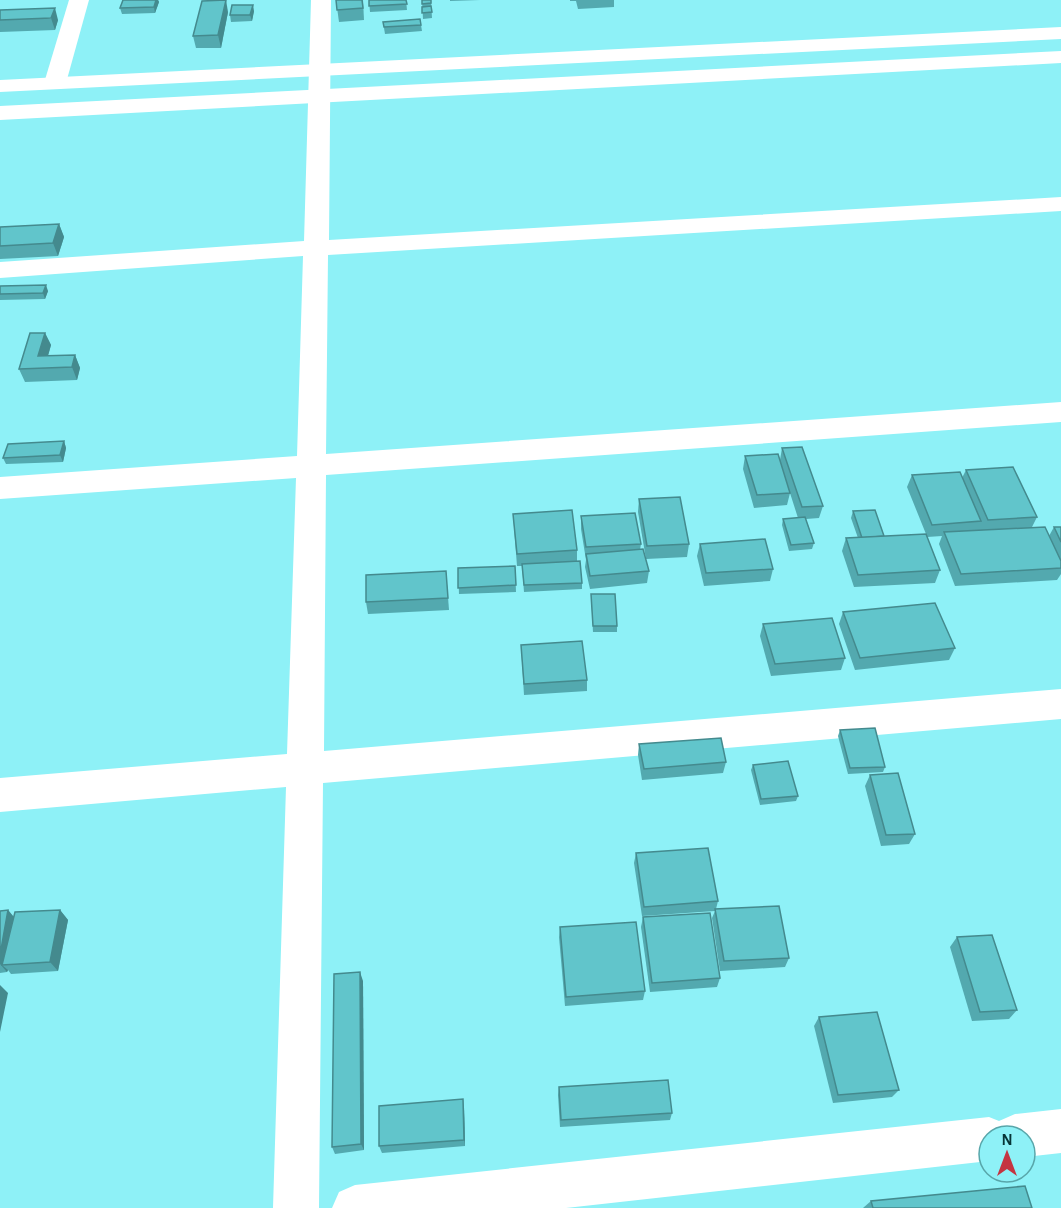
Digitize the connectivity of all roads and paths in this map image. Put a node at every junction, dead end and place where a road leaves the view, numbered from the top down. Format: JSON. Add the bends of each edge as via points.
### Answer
{"nodes":[{"id":1,"x":80,"y":0,"type":"edge"},
{"id":2,"x":321,"y":0,"type":"edge"},
{"id":3,"x":1061,"y":33,"type":"edge"},
{"id":4,"x":1061,"y":57,"type":"edge"},
{"id":5,"x":55,"y":83,"type":"junction"},
{"id":6,"x":320,"y":83,"type":"junction"},
{"id":7,"x":0,"y":86,"type":"edge"},
{"id":8,"x":0,"y":113,"type":"edge"},
{"id":9,"x":1061,"y":204,"type":"edge"},
{"id":10,"x":316,"y":248,"type":"junction"},
{"id":11,"x":0,"y":270,"type":"edge"},
{"id":12,"x":1061,"y":412,"type":"edge"},
{"id":13,"x":312,"y":464,"type":"junction"},
{"id":14,"x":0,"y":488,"type":"edge"},
{"id":15,"x":1061,"y":704,"type":"edge"},
{"id":16,"x":305,"y":769,"type":"junction"},
{"id":17,"x":0,"y":795,"type":"edge"},
{"id":18,"x":1061,"y":1131,"type":"edge"},
{"id":19,"x":1037,"y":1134,"type":"edge"},
{"id":20,"x":977,"y":1140,"type":"edge"},
{"id":21,"x":296,"y":1208,"type":"edge"},
{"id":22,"x":356,"y":1208,"type":"edge"}],
"edges":[{"from":1,"to":5,"type":"street"},
{"from":2,"to":6,"type":"street"},
{"from":3,"to":6,"type":"street"},
{"from":4,"to":6,"type":"street"},
{"from":5,"to":6,"type":"street"},
{"from":5,"to":7,"type":"street"},
{"from":6,"to":8,"type":"street"},
{"from":6,"to":10,"type":"street"},
{"from":9,"to":10,"type":"street"},
{"from":10,"to":11,"type":"street"},
{"from":10,"to":13,"type":"street"},
{"from":12,"to":13,"type":"street"},
{"from":13,"to":14,"type":"street"},
{"from":13,"to":16,"type":"street"},
{"from":15,"to":16,"type":"street"},
{"from":16,"to":17,"type":"street"},
{"from":16,"to":21,"type":"street"},
{"from":18,"to":19,"type":"street"},
{"from":20,"to":22,"type":"street"}]}
